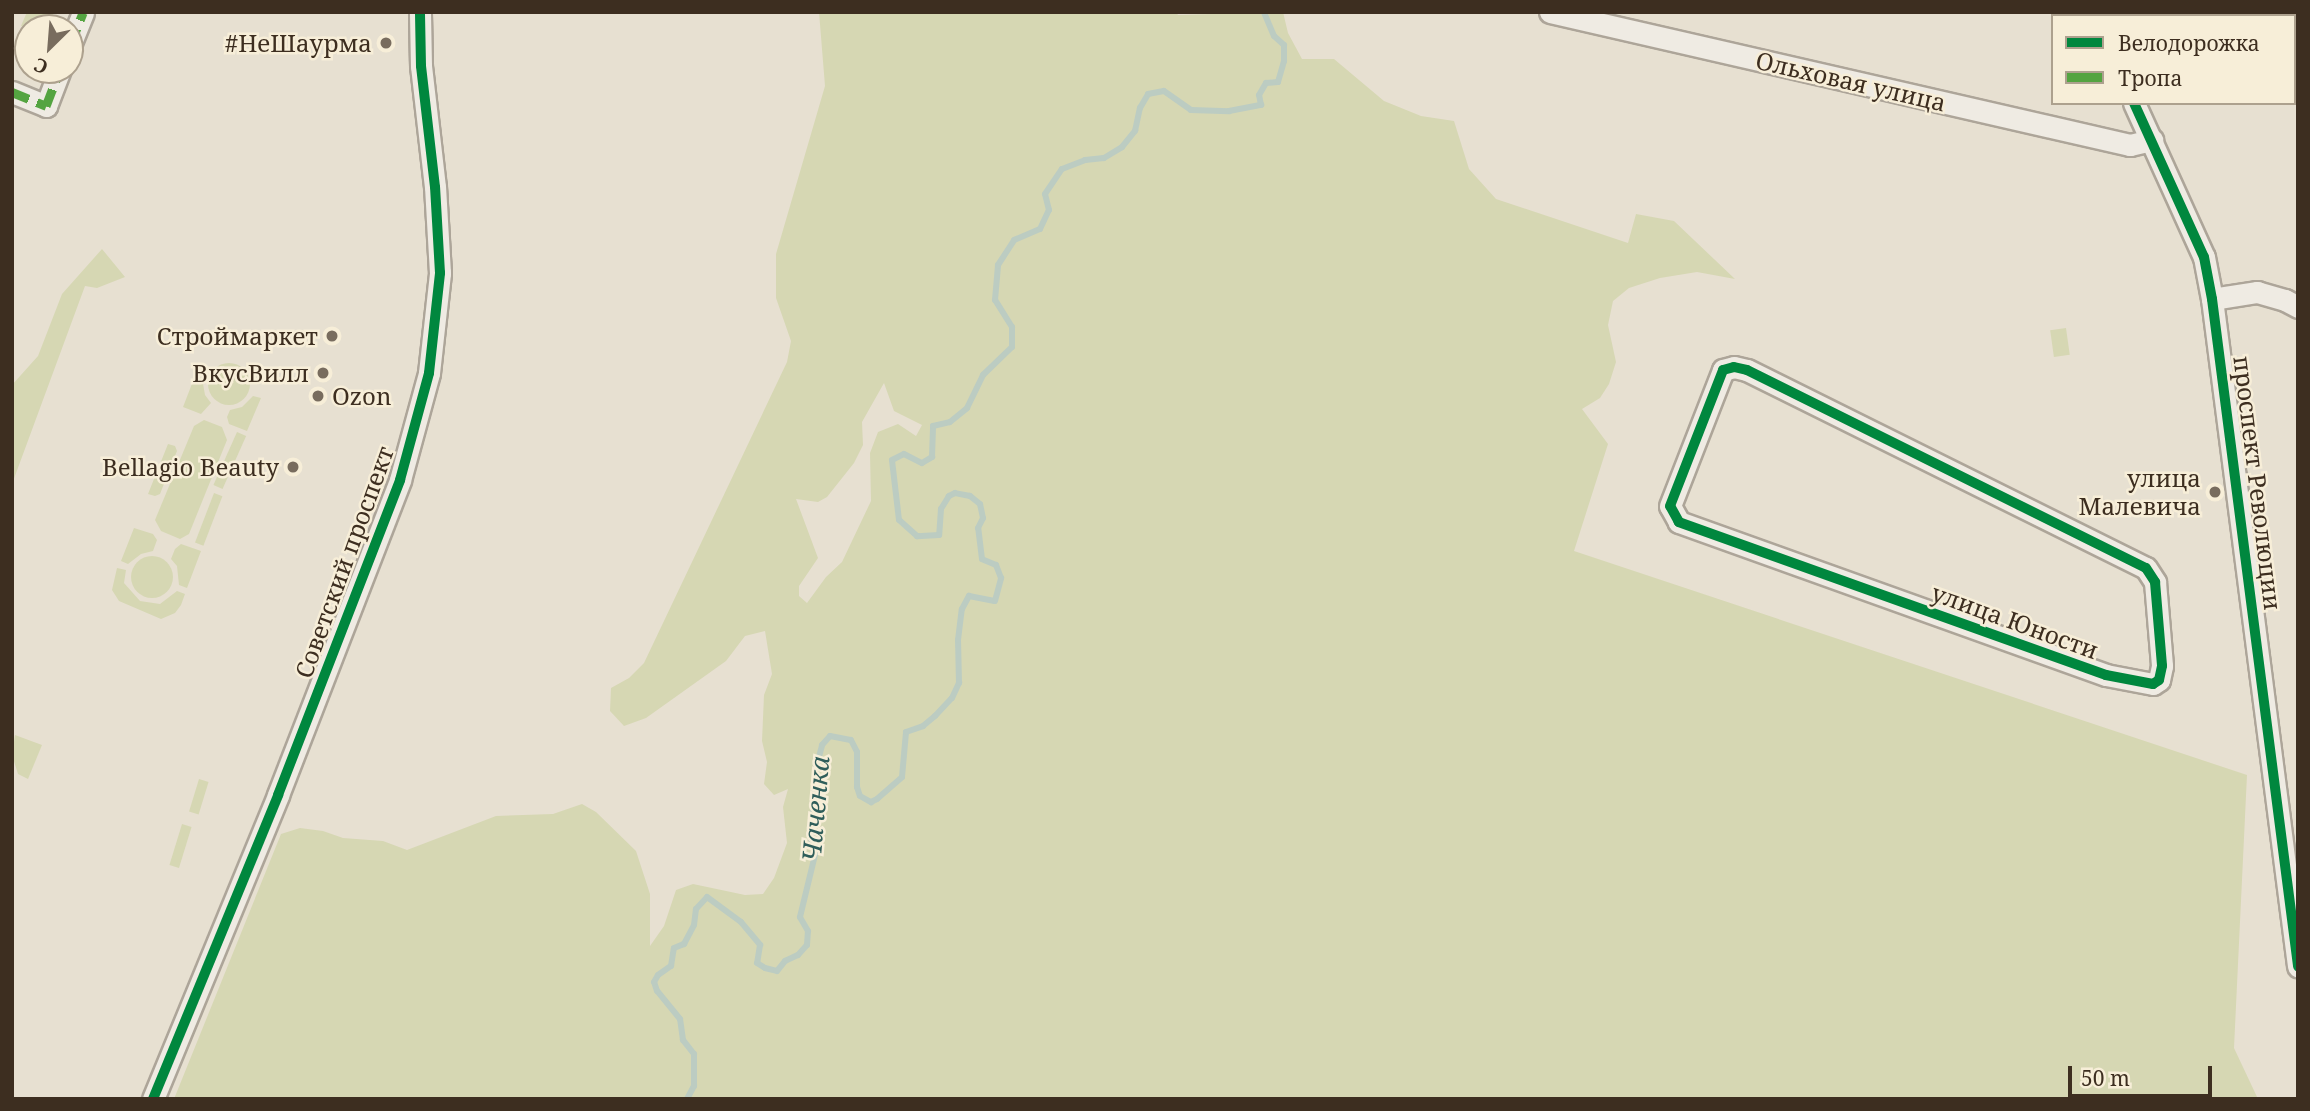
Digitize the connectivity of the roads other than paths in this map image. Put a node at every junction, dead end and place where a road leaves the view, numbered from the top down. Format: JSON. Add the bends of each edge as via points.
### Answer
{"nodes":[{"id":1,"x":420,"y":12,"type":"edge"},
{"id":2,"x":1550,"y":12,"type":"edge"},
{"id":3,"x":55,"y":84,"type":"edge"},
{"id":4,"x":12,"y":92,"type":"edge"},
{"id":5,"x":2135,"y":105,"type":"edge"},
{"id":6,"x":2152,"y":140,"type":"junction"},
{"id":7,"x":2212,"y":299,"type":"junction"},
{"id":8,"x":2298,"y":307,"type":"edge"},
{"id":9,"x":1828,"y":413,"type":"joint"},
{"id":10,"x":2298,"y":966,"type":"edge"},
{"id":11,"x":153,"y":1099,"type":"edge"}],
"edges":[{"from":1,"to":11,"type":"street","name":"Советский проспект","via":[[440,273],[429,373],[400,480]]},
{"from":2,"to":6,"type":"street","name":"Ольховая улица","via":[[2130,145]]},
{"from":3,"to":4,"type":"street","via":[[46,106]]},
{"from":5,"to":6,"type":"street","name":"проспект Революции"},
{"from":6,"to":7,"type":"street","name":"проспект Революции","via":[[2204,257]]},
{"from":7,"to":8,"type":"street","via":[[2257,292]]},
{"from":7,"to":10,"type":"street","name":"проспект Революции"},
{"from":9,"to":9,"type":"street","name":"улица Юности","via":[[2146,568],[2155,582],[2162,666],[2159,680],[2153,684],[2106,676],[1692,528],[1673,515],[1670,506],[1723,370],[1747,370]]}]}
